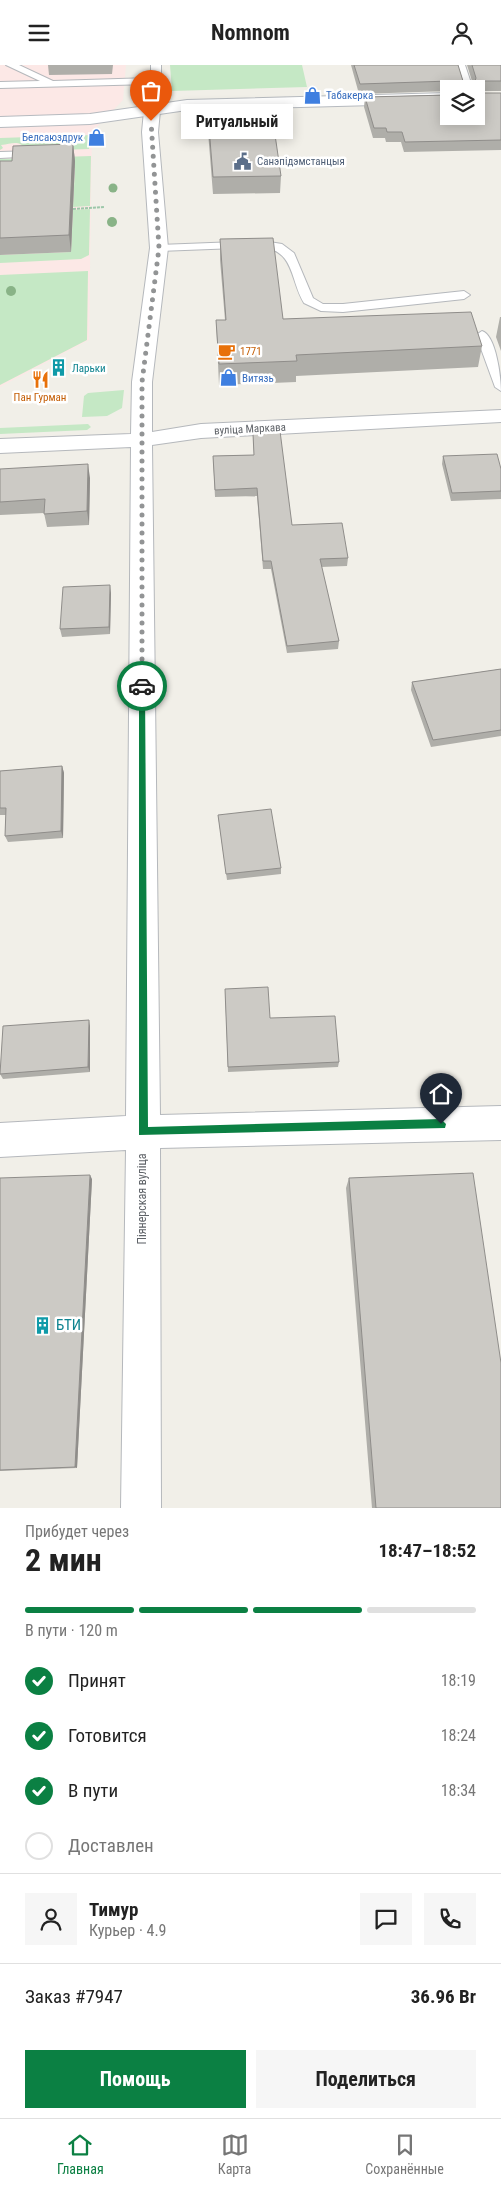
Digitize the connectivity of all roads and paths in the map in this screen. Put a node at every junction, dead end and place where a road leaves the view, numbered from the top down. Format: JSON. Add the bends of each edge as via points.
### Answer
{"nodes":[{"id":1,"x":11,"y":65,"type":"edge"},
{"id":2,"x":156,"y":65,"type":"edge"},
{"id":3,"x":460,"y":65,"type":"edge"},
{"id":4,"x":465,"y":80,"type":"edge"},
{"id":5,"x":157,"y":81,"type":"junction"},
{"id":6,"x":56,"y":84,"type":"junction"},
{"id":7,"x":0,"y":85,"type":"edge"},
{"id":8,"x":440,"y":98,"type":"edge"},
{"id":9,"x":152,"y":111,"type":"junction"},
{"id":10,"x":0,"y":122,"type":"edge"},
{"id":11,"x":44,"y":153,"type":"edge"},
{"id":12,"x":0,"y":155,"type":"edge"},
{"id":13,"x":104,"y":207,"type":"dead end"},
{"id":14,"x":73,"y":209,"type":"edge"},
{"id":15,"x":159,"y":248,"type":"junction"},
{"id":16,"x":464,"y":295,"type":"dead end"},
{"id":17,"x":482,"y":335,"type":"dead end"},
{"id":18,"x":501,"y":387,"type":"edge"},
{"id":19,"x":501,"y":416,"type":"edge"},
{"id":20,"x":141,"y":440,"type":"junction"},
{"id":21,"x":0,"y":446,"type":"edge"},
{"id":22,"x":501,"y":1123,"type":"edge"},
{"id":23,"x":143,"y":1132,"type":"junction"},
{"id":24,"x":0,"y":1140,"type":"edge"},
{"id":25,"x":141,"y":1508,"type":"edge"}],
"edges":[{"from":1,"to":6,"type":"lane"},
{"from":2,"to":5,"type":"lane"},
{"from":3,"to":4,"type":"lane"},
{"from":5,"to":6,"type":"lane"},
{"from":5,"to":9,"type":"lane"},
{"from":6,"to":7,"type":"lane"},
{"from":8,"to":9,"type":"street","via":[[188,105]]},
{"from":9,"to":10,"type":"street","via":[[90,119]]},
{"from":9,"to":15,"type":"street","name":"Піянерская вуліца","via":[[150,131]]},
{"from":11,"to":12,"type":"lane"},
{"from":13,"to":14,"type":"path"},
{"from":15,"to":16,"type":"lane","via":[[278,246],[290,255],[308,300],[321,307],[343,308]]},
{"from":15,"to":20,"type":"street","name":"Піянерская вуліца","via":[[142,382]]},
{"from":17,"to":18,"type":"lane"},
{"from":19,"to":20,"type":"street","name":"вуліца Маркава","via":[[201,431]]},
{"from":20,"to":21,"type":"street","name":"вуліца Маркава"},
{"from":20,"to":23,"type":"street","name":"Піянерская вуліца"},
{"from":22,"to":23,"type":"street"},
{"from":23,"to":24,"type":"street"},
{"from":23,"to":25,"type":"street","name":"Піянерская вуліца"}]}
